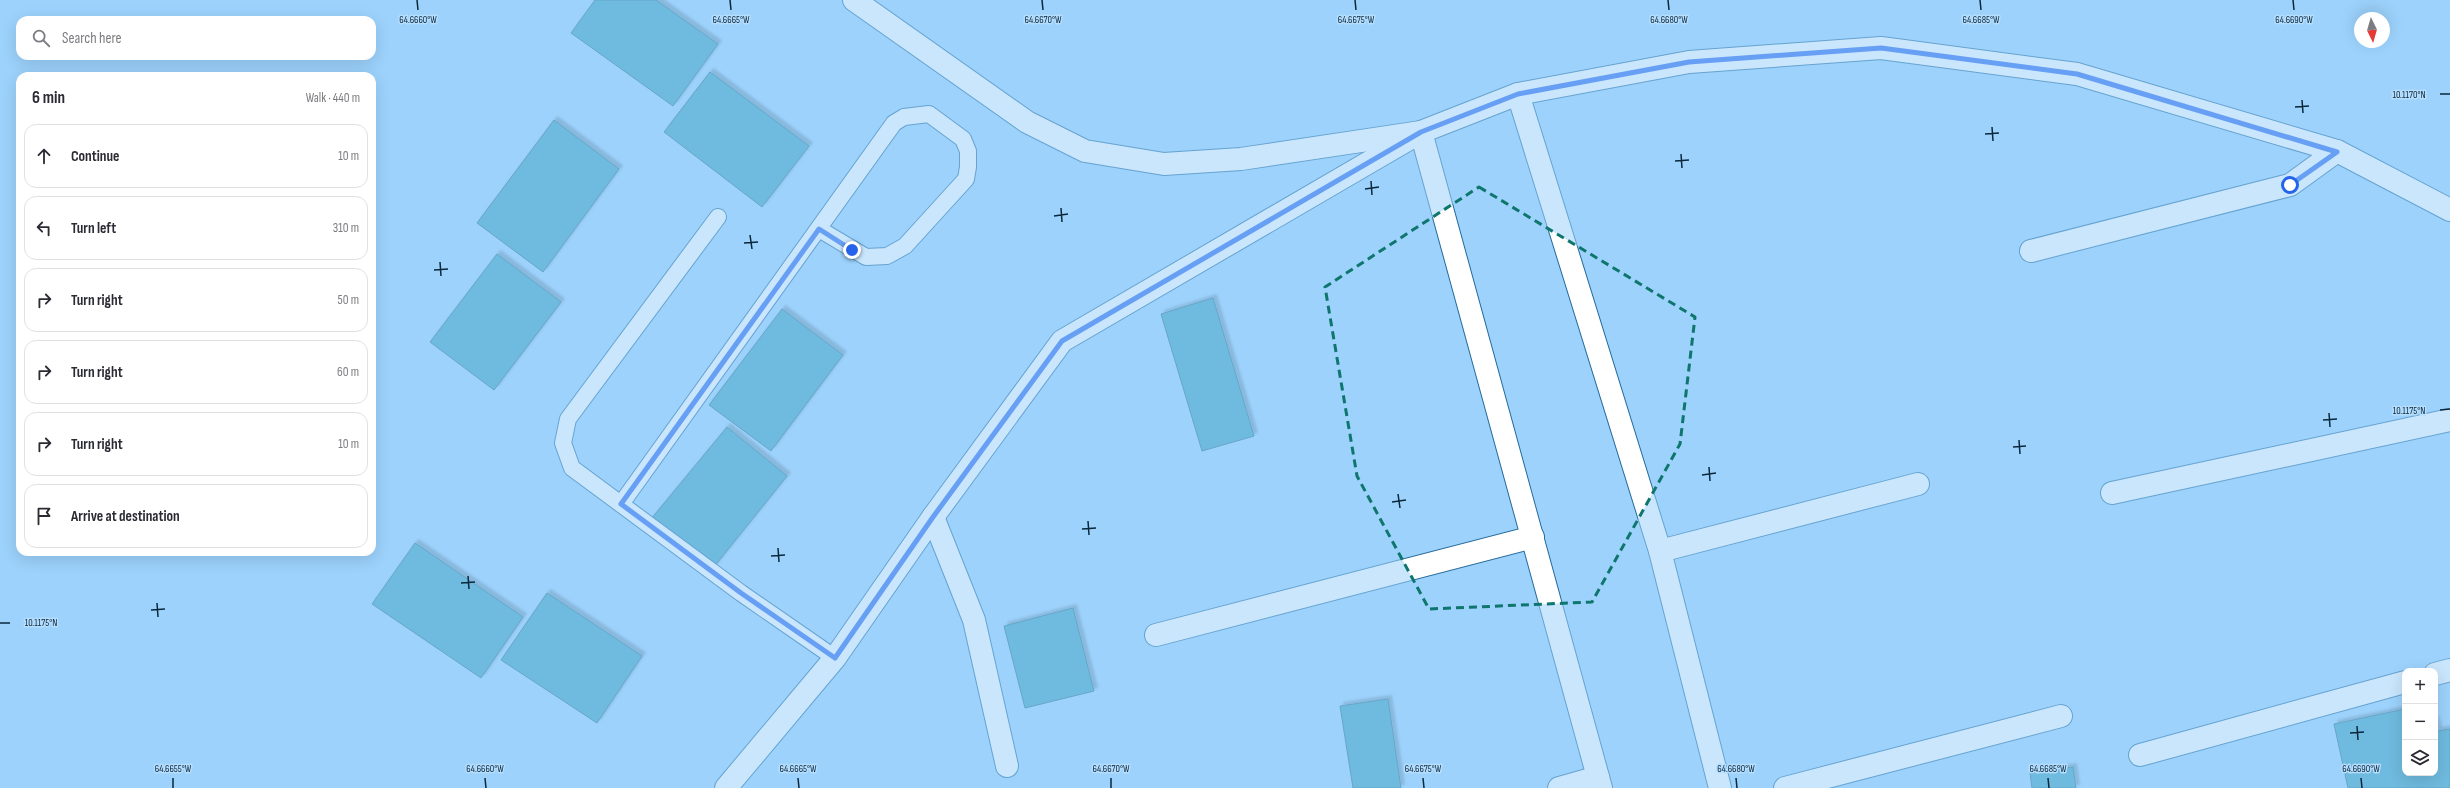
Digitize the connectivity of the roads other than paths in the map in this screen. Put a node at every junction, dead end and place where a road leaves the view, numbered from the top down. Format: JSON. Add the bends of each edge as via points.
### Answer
{"nodes":[{"id":1,"x":854,"y":0,"type":"edge"},
{"id":2,"x":1518,"y":94,"type":"junction"},
{"id":3,"x":1421,"y":132,"type":"junction"},
{"id":4,"x":2337,"y":152,"type":"junction"},
{"id":5,"x":2450,"y":210,"type":"edge"},
{"id":6,"x":718,"y":217,"type":"dead end"},
{"id":7,"x":819,"y":229,"type":"junction"},
{"id":8,"x":2031,"y":251,"type":"dead end"},
{"id":9,"x":2450,"y":420,"type":"edge"},
{"id":10,"x":1918,"y":484,"type":"dead end"},
{"id":11,"x":2112,"y":493,"type":"dead end"},
{"id":12,"x":621,"y":504,"type":"junction"},
{"id":13,"x":933,"y":517,"type":"junction"},
{"id":14,"x":1533,"y":537,"type":"junction"},
{"id":15,"x":1660,"y":552,"type":"junction"},
{"id":16,"x":1156,"y":635,"type":"dead end"},
{"id":17,"x":835,"y":658,"type":"junction"},
{"id":18,"x":2450,"y":670,"type":"edge"},
{"id":19,"x":2438,"y":673,"type":"edge"},
{"id":20,"x":2402,"y":683,"type":"edge"},
{"id":21,"x":2061,"y":716,"type":"dead end"},
{"id":22,"x":2140,"y":755,"type":"dead end"},
{"id":23,"x":1007,"y":766,"type":"dead end"},
{"id":24,"x":742,"y":778,"type":"edge"},
{"id":25,"x":1599,"y":782,"type":"edge"},
{"id":26,"x":726,"y":788,"type":"edge"},
{"id":27,"x":1559,"y":788,"type":"edge"},
{"id":28,"x":1720,"y":788,"type":"edge"},
{"id":29,"x":1785,"y":788,"type":"edge"}],
"edges":[{"from":1,"to":3,"type":"street","via":[[1027,122],[1085,151],[1164,164],[1241,159]]},
{"from":2,"to":3,"type":"street"},
{"from":2,"to":4,"type":"street","via":[[1689,62],[1881,48],[2077,74]]},
{"from":2,"to":15,"type":"street"},
{"from":3,"to":13,"type":"street","via":[[1062,341]]},
{"from":3,"to":14,"type":"street"},
{"from":4,"to":5,"type":"street"},
{"from":4,"to":8,"type":"street","via":[[2290,185]]},
{"from":6,"to":12,"type":"lane","via":[[568,418],[564,443],[572,468]]},
{"from":7,"to":7,"type":"lane","via":[[894,123],[904,116],[929,114],[963,138],[968,151],[966,179],[905,246],[887,256],[866,257]]},
{"from":7,"to":12,"type":"lane"},
{"from":9,"to":11,"type":"street"},
{"from":10,"to":15,"type":"street"},
{"from":12,"to":17,"type":"lane","via":[[741,593]]},
{"from":13,"to":17,"type":"street"},
{"from":13,"to":23,"type":"street","via":[[974,620]]},
{"from":14,"to":16,"type":"street"},
{"from":14,"to":25,"type":"street"},
{"from":15,"to":28,"type":"street"},
{"from":17,"to":24,"type":"street"},
{"from":18,"to":19,"type":"street"},
{"from":20,"to":22,"type":"street"},
{"from":21,"to":29,"type":"street"},
{"from":24,"to":26,"type":"street"},
{"from":25,"to":27,"type":"street"}]}
